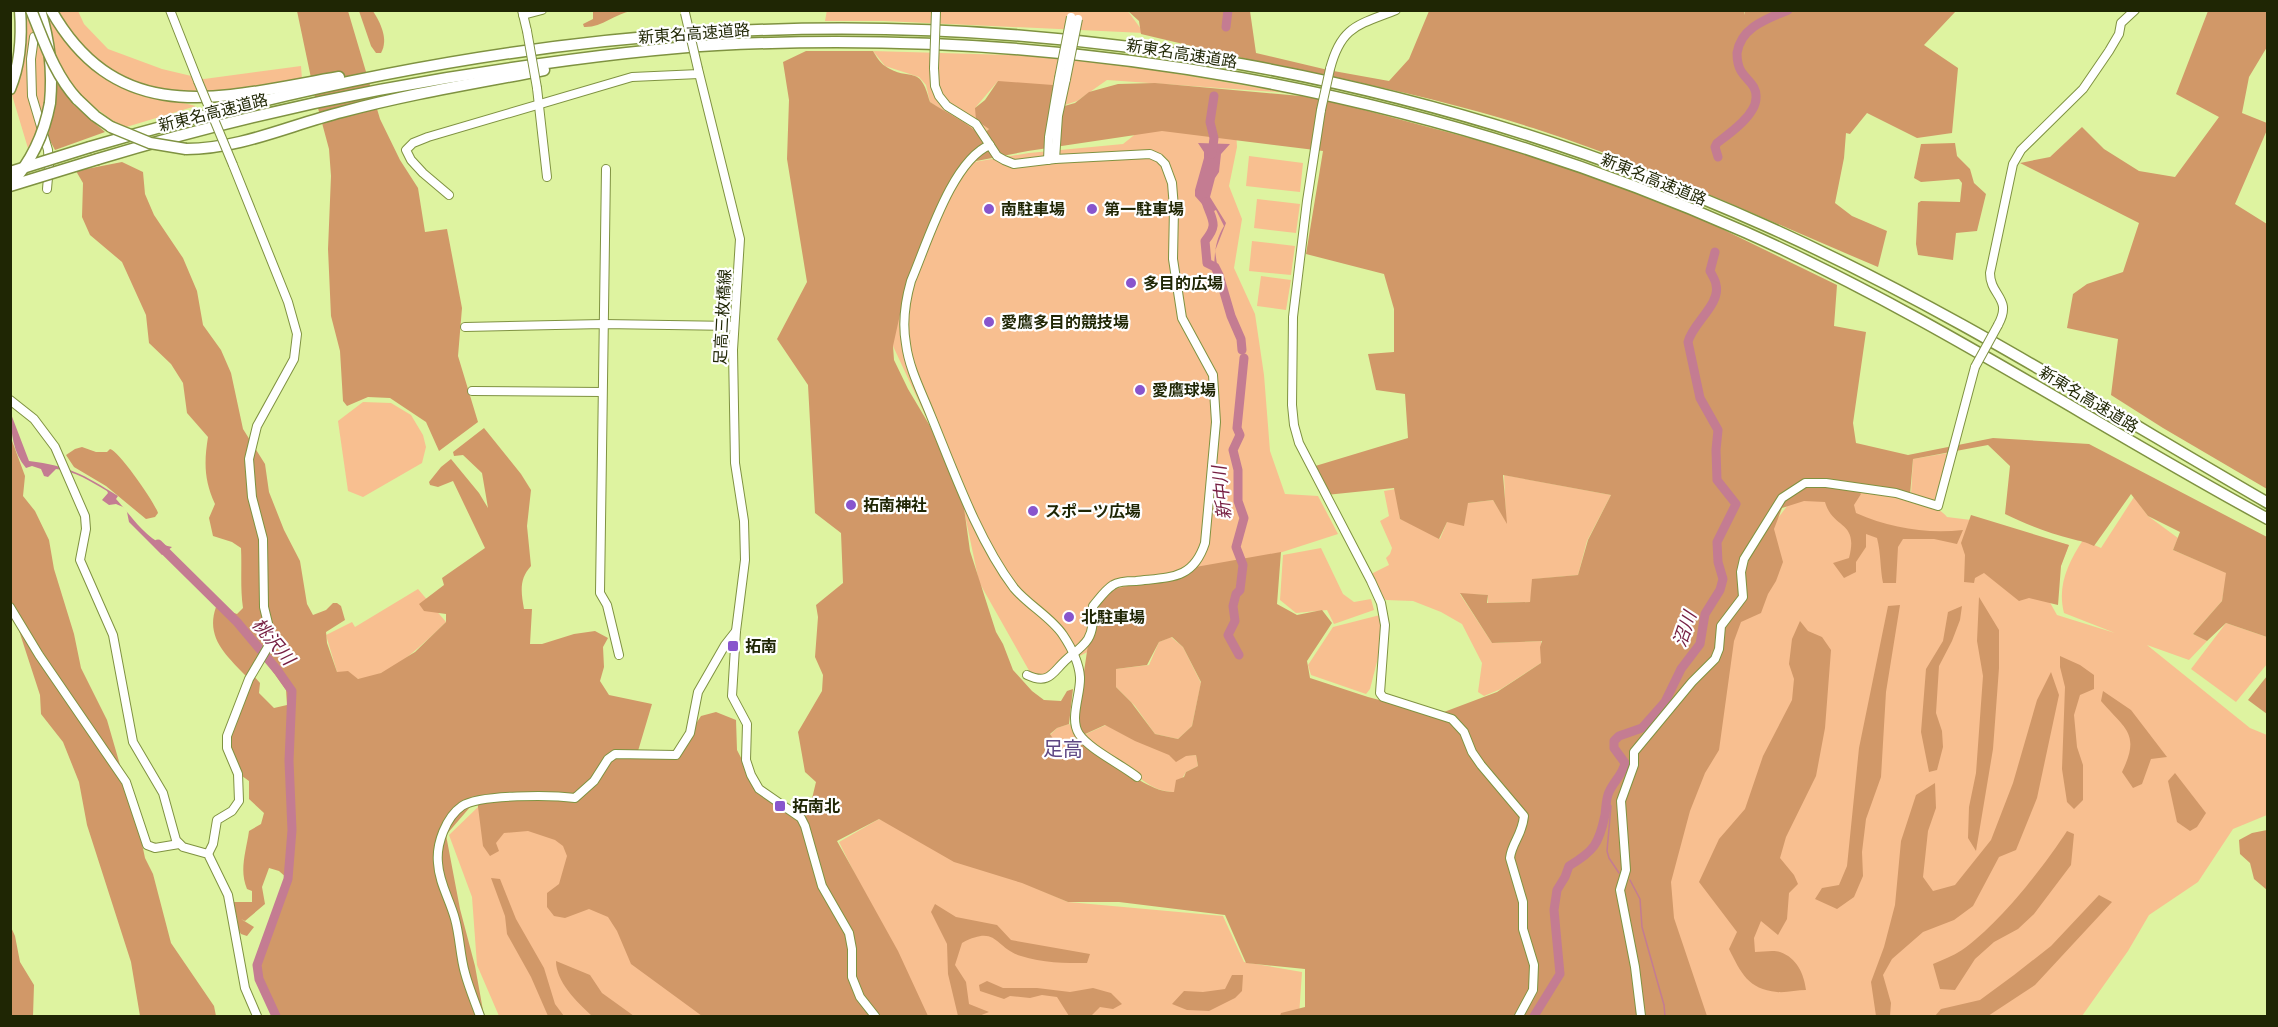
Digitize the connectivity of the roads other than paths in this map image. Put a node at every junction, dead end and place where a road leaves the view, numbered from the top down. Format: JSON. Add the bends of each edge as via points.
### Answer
{"nodes":[{"id":1,"x":20,"y":10,"type":"edge"},
{"id":2,"x":31,"y":10,"type":"edge"},
{"id":3,"x":40,"y":10,"type":"edge"},
{"id":4,"x":51,"y":10,"type":"edge"},
{"id":5,"x":170,"y":10,"type":"edge"},
{"id":6,"x":542,"y":10,"type":"edge"},
{"id":7,"x":1396,"y":10,"type":"edge"},
{"id":8,"x":2135,"y":10,"type":"edge"},
{"id":9,"x":936,"y":11,"type":"edge"},
{"id":10,"x":684,"y":12,"type":"edge"},
{"id":11,"x":523,"y":13,"type":"edge"},
{"id":12,"x":1075,"y":14,"type":"edge"},
{"id":13,"x":34,"y":37,"type":"dead end"},
{"id":14,"x":711,"y":45,"type":"junction"},
{"id":15,"x":524,"y":52,"type":"junction"},
{"id":16,"x":699,"y":71,"type":"junction"},
{"id":17,"x":10,"y":89,"type":"edge"},
{"id":18,"x":539,"y":105,"type":"junction"},
{"id":19,"x":990,"y":145,"type":"junction"},
{"id":20,"x":1052,"y":159,"type":"junction"},
{"id":21,"x":606,"y":169,"type":"dead end"},
{"id":22,"x":10,"y":172,"type":"edge"},
{"id":23,"x":548,"y":177,"type":"dead end"},
{"id":24,"x":10,"y":186,"type":"edge"},
{"id":25,"x":47,"y":189,"type":"dead end"},
{"id":26,"x":449,"y":195,"type":"dead end"},
{"id":27,"x":603,"y":324,"type":"junction"},
{"id":28,"x":734,"y":326,"type":"junction"},
{"id":29,"x":465,"y":327,"type":"dead end"},
{"id":30,"x":472,"y":391,"type":"dead end"},
{"id":31,"x":602,"y":392,"type":"junction"},
{"id":32,"x":10,"y":400,"type":"edge"},
{"id":33,"x":2268,"y":503,"type":"edge"},
{"id":34,"x":2268,"y":519,"type":"edge"},
{"id":35,"x":10,"y":607,"type":"edge"},
{"id":36,"x":735,"y":631,"type":"junction"},
{"id":37,"x":619,"y":655,"type":"dead end"},
{"id":38,"x":1074,"y":655,"type":"junction"},
{"id":39,"x":1027,"y":675,"type":"dead end"},
{"id":40,"x":1137,"y":777,"type":"dead end"},
{"id":41,"x":179,"y":844,"type":"junction"},
{"id":42,"x":208,"y":854,"type":"junction"},
{"id":43,"x":257,"y":1017,"type":"edge"},
{"id":44,"x":480,"y":1017,"type":"edge"},
{"id":45,"x":875,"y":1017,"type":"edge"},
{"id":46,"x":1519,"y":1017,"type":"edge"},
{"id":47,"x":1641,"y":1017,"type":"edge"}],
"edges":[{"from":1,"to":17,"type":"highway","via":[[17,69]]},
{"from":2,"to":14,"type":"highway","bridge":true,"via":[[67,87],[95,116],[150,143],[186,149],[237,143],[342,112],[426,93],[568,66]]},
{"from":3,"to":24,"type":"highway","bridge":true,"via":[[52,73],[50,103],[37,146]]},
{"from":4,"to":15,"type":"highway","via":[[72,42],[96,66],[137,89],[166,96],[213,97],[431,62]]},
{"from":5,"to":42,"type":"street","bridge":true,"via":[[288,302],[297,334],[294,359],[257,426],[249,459],[252,497],[263,538],[264,607],[272,640],[249,679],[225,742],[238,774],[238,801],[232,811],[217,820]]},
{"from":6,"to":11,"type":"street"},
{"from":7,"to":46,"type":"street","bridge":true,"via":[[1351,30],[1334,52],[1306,201],[1293,317],[1294,425],[1299,443],[1381,603],[1385,625],[1380,693],[1452,719],[1464,732],[1481,765],[1524,816],[1523,830],[1510,858],[1523,902],[1522,929],[1534,966],[1534,980]]},
{"from":8,"to":47,"type":"street","bridge":true,"via":[[2121,23],[2109,51],[2083,89],[2021,150],[2013,164],[1990,273],[2004,309],[1975,366],[1938,506],[1896,493],[1826,483],[1805,483],[1782,498],[1744,559],[1743,597],[1721,626],[1715,659],[1634,752],[1634,765],[1621,801],[1626,870],[1620,890]]},
{"from":9,"to":19,"type":"street","bridge":true,"via":[[934,86],[947,106],[976,124]]},
{"from":10,"to":16,"type":"street","name":"足高三枚橋線","bridge":true},
{"from":11,"to":18,"type":"street","bridge":true},
{"from":12,"to":20,"type":"street","bridge":true},
{"from":13,"to":25,"type":"street","via":[[30,78],[48,150]]},
{"from":14,"to":24,"type":"highway","name":"新東名高速道路","bridge":true,"via":[[566,60],[356,94],[248,118]]},
{"from":14,"to":34,"type":"highway","name":"新東名高速道路","via":[[940,45],[1058,52],[1171,65],[1371,104],[1479,134],[1636,186],[1750,234],[1989,358]]},
{"from":15,"to":22,"type":"highway","name":"新東名高速道路","bridge":true,"via":[[446,63],[278,97]]},
{"from":15,"to":33,"type":"highway","name":"新東名高速道路","via":[[700,33],[942,31],[1118,45],[1232,62],[1385,94],[1564,146],[1765,225],[1992,342]]},
{"from":16,"to":18,"type":"street","via":[[632,77]]},
{"from":16,"to":28,"type":"street","name":"足高三枚橋線","via":[[739,229]]},
{"from":18,"to":23,"type":"street"},
{"from":18,"to":26,"type":"street","via":[[428,137],[406,150]]},
{"from":19,"to":20,"type":"street","via":[[998,156],[1014,164]]},
{"from":19,"to":38,"type":"street","via":[[960,170],[934,226],[906,297],[906,345],[947,455],[996,561],[1015,589],[1061,632]]},
{"from":20,"to":38,"type":"street","via":[[1150,154],[1165,164],[1172,183],[1173,259],[1182,318],[1214,375],[1217,407],[1205,543],[1200,556],[1184,572],[1113,585],[1093,606],[1089,638]]},
{"from":21,"to":27,"type":"street"},
{"from":27,"to":28,"type":"street"},
{"from":27,"to":29,"type":"street"},
{"from":27,"to":31,"type":"street"},
{"from":28,"to":36,"type":"street","name":"足高三枚橋線","via":[[735,463],[744,521],[745,560]]},
{"from":30,"to":31,"type":"street"},
{"from":31,"to":37,"type":"street","via":[[600,592]]},
{"from":32,"to":41,"type":"street","via":[[34,419],[51,440],[83,510],[86,523],[81,566],[113,635],[133,742],[160,788]]},
{"from":35,"to":41,"type":"street","via":[[126,782],[147,845],[155,848]]},
{"from":36,"to":44,"type":"street","via":[[698,692],[690,733],[676,755],[615,754],[575,798],[483,800],[462,806],[441,834],[439,871]]},
{"from":36,"to":45,"type":"street","name":"足高三枚橋線","via":[[732,696],[747,724],[746,760],[751,775],[759,789],[801,818],[806,826],[822,886],[849,933],[852,977],[860,997]]},
{"from":38,"to":39,"type":"street","via":[[1047,678]]},
{"from":38,"to":40,"type":"street","via":[[1080,679],[1075,720],[1078,732],[1093,748]]},
{"from":41,"to":42,"type":"street"},
{"from":42,"to":43,"type":"street","via":[[228,895],[245,988]]}]}
